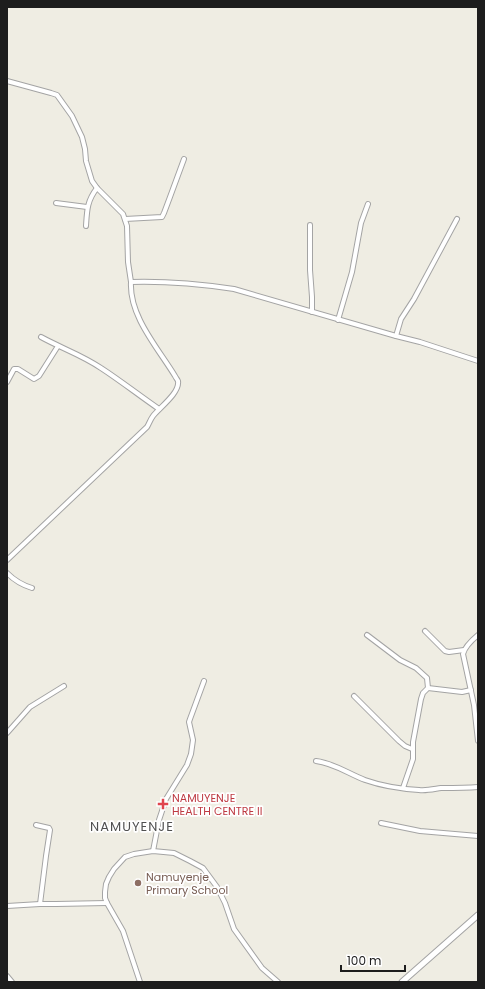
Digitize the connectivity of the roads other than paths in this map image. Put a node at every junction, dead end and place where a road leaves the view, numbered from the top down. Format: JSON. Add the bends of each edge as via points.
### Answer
{"nodes":[{"id":1,"x":7,"y":81,"type":"edge"},
{"id":2,"x":184,"y":159,"type":"dead end"},
{"id":3,"x":97,"y":188,"type":"junction"},
{"id":4,"x":56,"y":203,"type":"dead end"},
{"id":5,"x":368,"y":204,"type":"dead end"},
{"id":6,"x":87,"y":207,"type":"junction"},
{"id":7,"x":125,"y":219,"type":"junction"},
{"id":8,"x":457,"y":219,"type":"dead end"},
{"id":9,"x":310,"y":225,"type":"dead end"},
{"id":10,"x":86,"y":226,"type":"dead end"},
{"id":11,"x":131,"y":282,"type":"junction"},
{"id":12,"x":312,"y":312,"type":"junction"},
{"id":13,"x":338,"y":320,"type":"junction"},
{"id":14,"x":396,"y":336,"type":"junction"},
{"id":15,"x":41,"y":337,"type":"dead end"},
{"id":16,"x":58,"y":346,"type":"junction"},
{"id":17,"x":478,"y":361,"type":"edge"},
{"id":18,"x":7,"y":382,"type":"edge"},
{"id":19,"x":159,"y":410,"type":"junction"},
{"id":20,"x":7,"y":560,"type":"edge"},
{"id":21,"x":7,"y":573,"type":"edge"},
{"id":22,"x":32,"y":588,"type":"dead end"},
{"id":23,"x":425,"y":631,"type":"dead end"},
{"id":24,"x":367,"y":635,"type":"dead end"},
{"id":25,"x":478,"y":635,"type":"edge"},
{"id":26,"x":464,"y":650,"type":"junction"},
{"id":27,"x":204,"y":681,"type":"dead end"},
{"id":28,"x":64,"y":686,"type":"dead end"},
{"id":29,"x":428,"y":688,"type":"junction"},
{"id":30,"x":471,"y":690,"type":"junction"},
{"id":31,"x":354,"y":696,"type":"dead end"},
{"id":32,"x":7,"y":733,"type":"edge"},
{"id":33,"x":478,"y":741,"type":"edge"},
{"id":34,"x":412,"y":749,"type":"junction"},
{"id":35,"x":316,"y":761,"type":"dead end"},
{"id":36,"x":478,"y":787,"type":"edge"},
{"id":37,"x":403,"y":788,"type":"junction"},
{"id":38,"x":381,"y":823,"type":"dead end"},
{"id":39,"x":36,"y":825,"type":"dead end"},
{"id":40,"x":478,"y":836,"type":"edge"},
{"id":41,"x":153,"y":851,"type":"junction"},
{"id":42,"x":40,"y":904,"type":"junction"},
{"id":43,"x":107,"y":904,"type":"junction"},
{"id":44,"x":7,"y":906,"type":"edge"},
{"id":45,"x":478,"y":915,"type":"edge"},
{"id":46,"x":7,"y":976,"type":"edge"},
{"id":47,"x":12,"y":982,"type":"edge"},
{"id":48,"x":140,"y":982,"type":"edge"},
{"id":49,"x":278,"y":982,"type":"edge"},
{"id":50,"x":402,"y":982,"type":"edge"}],
"edges":[{"from":1,"to":3,"type":"street","via":[[56,95],[72,116],[82,137],[86,161]]},
{"from":2,"to":7,"type":"street","via":[[162,217]]},
{"from":3,"to":6,"type":"street"},
{"from":3,"to":7,"type":"street"},
{"from":4,"to":6,"type":"street"},
{"from":5,"to":13,"type":"street","via":[[361,223],[352,272]]},
{"from":6,"to":10,"type":"street"},
{"from":7,"to":11,"type":"street"},
{"from":8,"to":14,"type":"street","via":[[414,300],[401,319]]},
{"from":9,"to":12,"type":"street"},
{"from":11,"to":12,"type":"street","via":[[216,286]]},
{"from":11,"to":19,"type":"street","via":[[130,292],[141,321],[178,382],[175,392]]},
{"from":12,"to":13,"type":"street"},
{"from":13,"to":14,"type":"street"},
{"from":14,"to":17,"type":"street"},
{"from":15,"to":16,"type":"street"},
{"from":16,"to":18,"type":"street","via":[[39,376],[34,379],[14,369]]},
{"from":16,"to":19,"type":"street","via":[[101,368]]},
{"from":19,"to":20,"type":"street","via":[[146,427]]},
{"from":21,"to":22,"type":"street","via":[[22,585]]},
{"from":23,"to":26,"type":"street","via":[[445,651]]},
{"from":24,"to":29,"type":"street","via":[[400,660],[416,668],[427,678]]},
{"from":25,"to":26,"type":"street"},
{"from":26,"to":30,"type":"street","via":[[463,658]]},
{"from":27,"to":41,"type":"street","via":[[189,722],[193,740],[191,754],[166,799]]},
{"from":28,"to":32,"type":"street","via":[[30,707]]},
{"from":29,"to":30,"type":"street","via":[[462,692]]},
{"from":29,"to":34,"type":"street","via":[[421,699]]},
{"from":30,"to":33,"type":"street"},
{"from":31,"to":34,"type":"street","via":[[399,741]]},
{"from":34,"to":37,"type":"street","via":[[412,759]]},
{"from":35,"to":37,"type":"street","via":[[377,784]]},
{"from":36,"to":37,"type":"street","via":[[421,790]]},
{"from":38,"to":40,"type":"street","via":[[420,831]]},
{"from":39,"to":42,"type":"street","via":[[50,830]]},
{"from":41,"to":43,"type":"street","via":[[125,856],[106,884]]},
{"from":41,"to":49,"type":"street","via":[[174,853],[203,868],[217,887],[234,929],[262,968]]},
{"from":42,"to":43,"type":"street"},
{"from":42,"to":44,"type":"street"},
{"from":43,"to":48,"type":"street","via":[[123,930]]},
{"from":45,"to":50,"type":"street"},
{"from":46,"to":47,"type":"street"}]}
